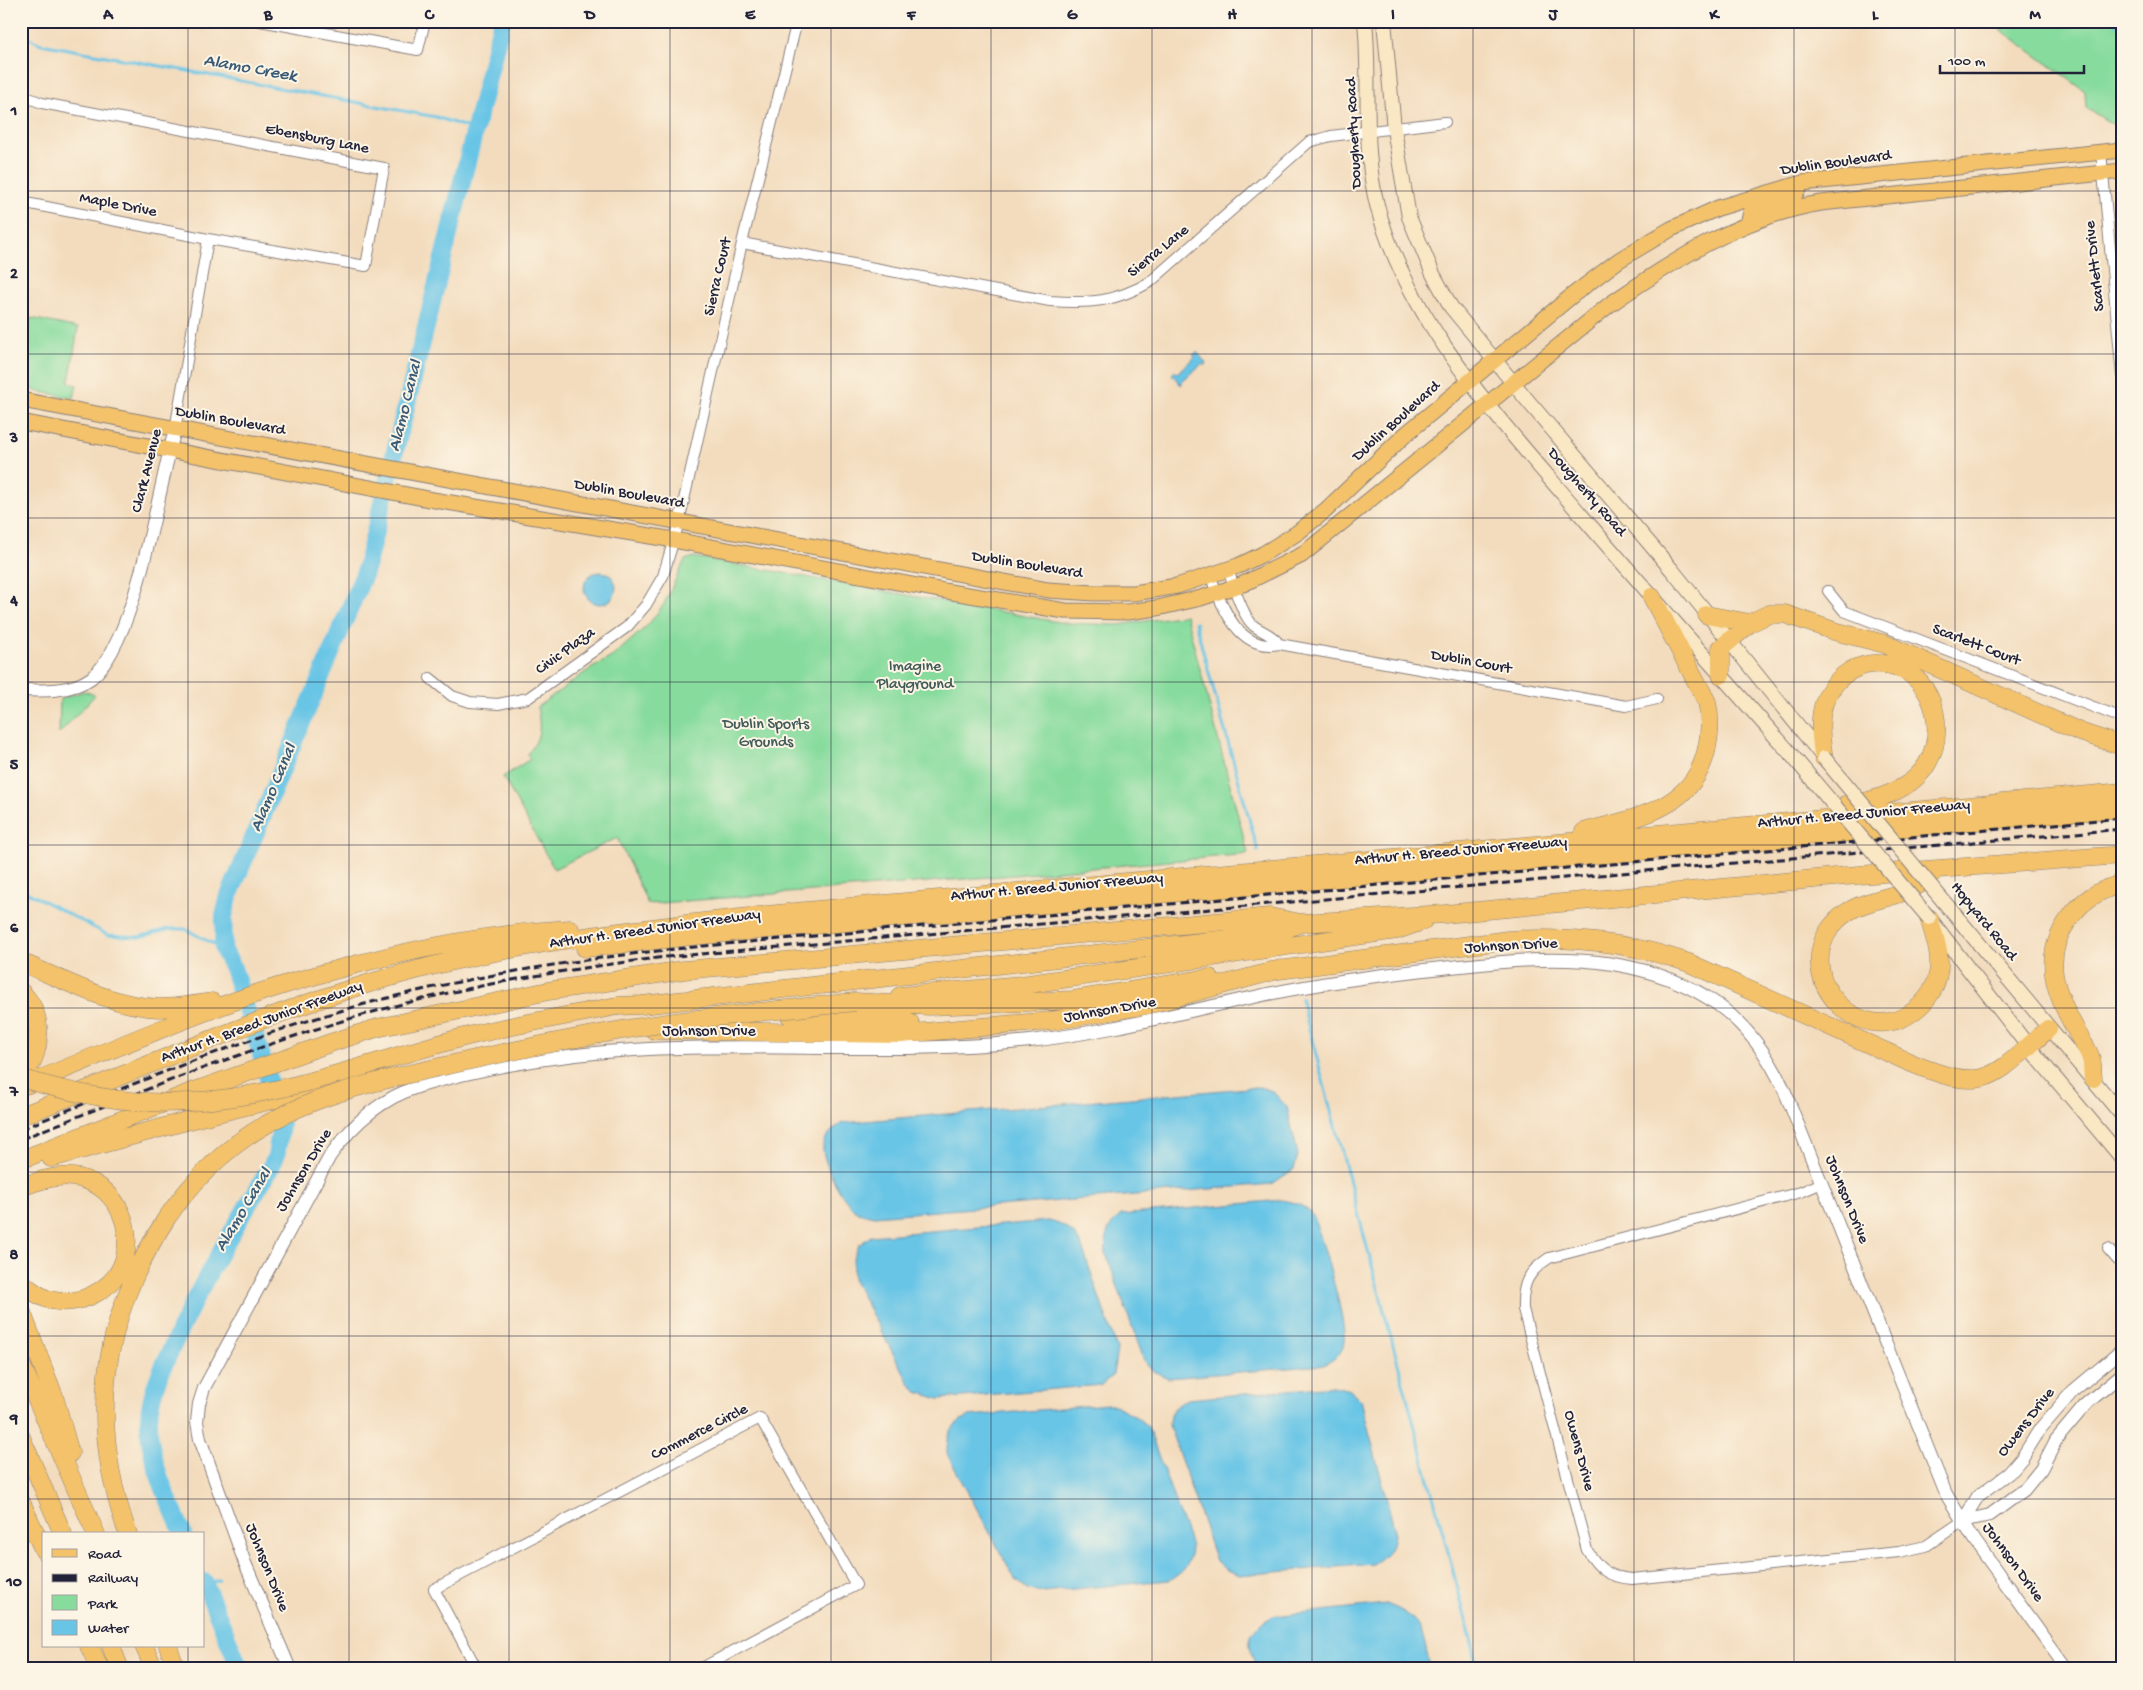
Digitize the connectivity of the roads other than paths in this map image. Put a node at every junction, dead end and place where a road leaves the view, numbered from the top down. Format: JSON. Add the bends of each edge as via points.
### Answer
{"nodes":[{"id":1,"x":260,"y":21,"type":"edge"},
{"id":2,"x":425,"y":21,"type":"edge"},
{"id":3,"x":797,"y":21,"type":"edge"},
{"id":4,"x":1365,"y":21,"type":"edge"},
{"id":5,"x":275,"y":23,"type":"edge"},
{"id":6,"x":1382,"y":24,"type":"edge"},
{"id":7,"x":21,"y":95,"type":"edge"},
{"id":8,"x":1445,"y":122,"type":"dead end"},
{"id":9,"x":1394,"y":129,"type":"junction"},
{"id":10,"x":1370,"y":132,"type":"junction"},
{"id":11,"x":2122,"y":150,"type":"edge"},
{"id":12,"x":2101,"y":152,"type":"junction"},
{"id":13,"x":2122,"y":171,"type":"edge"},
{"id":14,"x":2103,"y":174,"type":"junction"},
{"id":15,"x":1802,"y":183,"type":"junction"},
{"id":16,"x":21,"y":202,"type":"edge"},
{"id":17,"x":1748,"y":223,"type":"junction"},
{"id":18,"x":208,"y":239,"type":"junction"},
{"id":19,"x":742,"y":243,"type":"junction"},
{"id":20,"x":1493,"y":360,"type":"junction"},
{"id":21,"x":2122,"y":376,"type":"edge"},
{"id":22,"x":1470,"y":380,"type":"junction"},
{"id":23,"x":1513,"y":383,"type":"junction"},
{"id":24,"x":21,"y":400,"type":"edge"},
{"id":25,"x":1489,"y":404,"type":"junction"},
{"id":26,"x":21,"y":422,"type":"edge"},
{"id":27,"x":175,"y":430,"type":"junction"},
{"id":28,"x":169,"y":450,"type":"junction"},
{"id":29,"x":679,"y":522,"type":"junction"},
{"id":30,"x":674,"y":540,"type":"junction"},
{"id":31,"x":1228,"y":569,"type":"junction"},
{"id":32,"x":1210,"y":575,"type":"junction"},
{"id":33,"x":1024,"y":586,"type":"junction"},
{"id":34,"x":1234,"y":587,"type":"junction"},
{"id":35,"x":952,"y":591,"type":"junction"},
{"id":36,"x":1828,"y":591,"type":"dead end"},
{"id":37,"x":1217,"y":593,"type":"junction"},
{"id":38,"x":1652,"y":596,"type":"junction"},
{"id":39,"x":1707,"y":615,"type":"junction"},
{"id":40,"x":1750,"y":623,"type":"junction"},
{"id":41,"x":1728,"y":642,"type":"junction"},
{"id":42,"x":1279,"y":644,"type":"junction"},
{"id":43,"x":1721,"y":675,"type":"junction"},
{"id":44,"x":430,"y":678,"type":"dead end"},
{"id":45,"x":21,"y":690,"type":"edge"},
{"id":46,"x":1657,"y":699,"type":"dead end"},
{"id":47,"x":2122,"y":718,"type":"edge"},
{"id":48,"x":2122,"y":746,"type":"edge"},
{"id":49,"x":1822,"y":753,"type":"junction"},
{"id":50,"x":2122,"y":792,"type":"edge"},
{"id":51,"x":2122,"y":808,"type":"edge"},
{"id":52,"x":1627,"y":836,"type":"junction"},
{"id":53,"x":1563,"y":842,"type":"junction"},
{"id":54,"x":2122,"y":855,"type":"edge"},
{"id":55,"x":1937,"y":869,"type":"junction"},
{"id":56,"x":2122,"y":884,"type":"edge"},
{"id":57,"x":1445,"y":914,"type":"junction"},
{"id":58,"x":1930,"y":918,"type":"junction"},
{"id":59,"x":1301,"y":923,"type":"junction"},
{"id":60,"x":620,"y":931,"type":"junction"},
{"id":61,"x":21,"y":962,"type":"edge"},
{"id":62,"x":1281,"y":969,"type":"junction"},
{"id":63,"x":21,"y":992,"type":"edge"},
{"id":64,"x":339,"y":993,"type":"junction"},
{"id":65,"x":929,"y":999,"type":"junction"},
{"id":66,"x":202,"y":1008,"type":"junction"},
{"id":67,"x":641,"y":1009,"type":"junction"},
{"id":68,"x":951,"y":1028,"type":"junction"},
{"id":69,"x":2048,"y":1028,"type":"junction"},
{"id":70,"x":2028,"y":1046,"type":"junction"},
{"id":71,"x":21,"y":1077,"type":"edge"},
{"id":72,"x":2093,"y":1078,"type":"junction"},
{"id":73,"x":21,"y":1087,"type":"edge"},
{"id":74,"x":2122,"y":1115,"type":"edge"},
{"id":75,"x":21,"y":1116,"type":"edge"},
{"id":76,"x":2122,"y":1158,"type":"edge"},
{"id":77,"x":21,"y":1162,"type":"edge"},
{"id":78,"x":1822,"y":1183,"type":"junction"},
{"id":79,"x":21,"y":1187,"type":"edge"},
{"id":80,"x":2108,"y":1248,"type":"dead end"},
{"id":81,"x":2122,"y":1265,"type":"edge"},
{"id":82,"x":21,"y":1282,"type":"edge"},
{"id":83,"x":21,"y":1310,"type":"edge"},
{"id":84,"x":2122,"y":1350,"type":"edge"},
{"id":85,"x":21,"y":1364,"type":"edge"},
{"id":86,"x":2095,"y":1372,"type":"junction"},
{"id":87,"x":2122,"y":1374,"type":"edge"},
{"id":88,"x":2073,"y":1391,"type":"junction"},
{"id":89,"x":2087,"y":1403,"type":"junction"},
{"id":90,"x":2072,"y":1421,"type":"junction"},
{"id":91,"x":21,"y":1437,"type":"edge"},
{"id":92,"x":70,"y":1475,"type":"junction"},
{"id":93,"x":21,"y":1502,"type":"edge"},
{"id":94,"x":21,"y":1516,"type":"edge"},
{"id":95,"x":1963,"y":1521,"type":"junction"},
{"id":96,"x":62,"y":1532,"type":"edge"},
{"id":97,"x":95,"y":1532,"type":"edge"},
{"id":98,"x":127,"y":1532,"type":"edge"},
{"id":99,"x":42,"y":1547,"type":"edge"},
{"id":100,"x":42,"y":1553,"type":"edge"},
{"id":101,"x":90,"y":1648,"type":"edge"},
{"id":102,"x":112,"y":1648,"type":"edge"},
{"id":103,"x":145,"y":1648,"type":"edge"},
{"id":104,"x":169,"y":1648,"type":"edge"},
{"id":105,"x":100,"y":1669,"type":"edge"},
{"id":106,"x":120,"y":1669,"type":"edge"},
{"id":107,"x":154,"y":1669,"type":"edge"},
{"id":108,"x":176,"y":1669,"type":"edge"},
{"id":109,"x":290,"y":1669,"type":"edge"},
{"id":110,"x":477,"y":1669,"type":"edge"},
{"id":111,"x":700,"y":1669,"type":"edge"},
{"id":112,"x":2067,"y":1669,"type":"edge"}],
"edges":[{"from":1,"to":5,"type":"street"},
{"from":2,"to":5,"type":"street","via":[[418,50]]},
{"from":3,"to":19,"type":"street","name":"Sierra Court"},
{"from":4,"to":10,"type":"main road","name":"Dougherty Road"},
{"from":6,"to":9,"type":"main road","name":"Dougherty Road"},
{"from":7,"to":18,"type":"street","name":"Ebensburg Lane","via":[[42,103],[384,168],[366,266]]},
{"from":8,"to":9,"type":"street","name":"Sierra Lane"},
{"from":9,"to":10,"type":"street","name":"Sierra Lane"},
{"from":9,"to":20,"type":"main road","name":"Dougherty Road","via":[[1410,216],[1420,247],[1451,307]]},
{"from":10,"to":19,"type":"street","name":"Sierra Lane","via":[[1309,142],[1150,282],[1132,293],[1099,302],[1050,301]]},
{"from":10,"to":22,"type":"main road","name":"Dougherty Road","via":[[1374,189],[1387,234],[1426,318]]},
{"from":11,"to":12,"type":"main road","name":"Dublin Boulevard"},
{"from":12,"to":14,"type":"street","name":"Scarlett Drive"},
{"from":12,"to":15,"type":"main road","name":"Dublin Boulevard"},
{"from":13,"to":14,"type":"main road"},
{"from":14,"to":17,"type":"main road","via":[[1821,203],[1794,207]]},
{"from":14,"to":21,"type":"street","name":"Scarlett Drive"},
{"from":15,"to":17,"type":"main road","via":[[1795,195],[1752,209]]},
{"from":15,"to":20,"type":"main road","name":"Dublin Boulevard","via":[[1718,208],[1671,229],[1618,260]]},
{"from":16,"to":18,"type":"street","name":"Maple Drive"},
{"from":17,"to":23,"type":"main road","via":[[1654,273]]},
{"from":18,"to":27,"type":"street","name":"Clark Avenue"},
{"from":19,"to":29,"type":"street","name":"Sierra Court"},
{"from":20,"to":22,"type":"main road","name":"Dublin Boulevard"},
{"from":20,"to":23,"type":"main road","name":"Dougherty Road"},
{"from":22,"to":25,"type":"main road","name":"Dougherty Road"},
{"from":22,"to":31,"type":"main road","name":"Dublin Boulevard","via":[[1299,532],[1263,554]]},
{"from":23,"to":25,"type":"main road"},
{"from":23,"to":39,"type":"main road","name":"Dougherty Road"},
{"from":24,"to":27,"type":"main road","name":"Dublin Boulevard"},
{"from":25,"to":34,"type":"main road","via":[[1302,555]]},
{"from":25,"to":38,"type":"main road","name":"Dougherty Road"},
{"from":26,"to":28,"type":"main road"},
{"from":27,"to":28,"type":"street","name":"Clark Avenue"},
{"from":27,"to":29,"type":"main road","name":"Dublin Boulevard"},
{"from":28,"to":30,"type":"main road"},
{"from":28,"to":45,"type":"street","name":"Clark Avenue","via":[[124,629],[108,661],[90,679],[71,687],[48,691]]},
{"from":29,"to":30,"type":"street","name":"Sierra Court"},
{"from":29,"to":33,"type":"main road","name":"Dublin Boulevard"},
{"from":30,"to":35,"type":"main road"},
{"from":30,"to":44,"type":"street","name":"Civic Plaza","via":[[663,576],[646,605],[627,626],[528,698],[498,704],[470,702],[452,696]]},
{"from":31,"to":32,"type":"main road","name":"Dublin Boulevard"},
{"from":31,"to":34,"type":"street","name":"Dublin Court"},
{"from":32,"to":33,"type":"main road","name":"Dublin Boulevard","via":[[1177,586],[1134,592],[1094,593]]},
{"from":32,"to":37,"type":"street","name":"Dublin Court"},
{"from":33,"to":35,"type":"main road","via":[[1016,594],[959,584]]},
{"from":34,"to":37,"type":"main road"},
{"from":34,"to":42,"type":"street","name":"Dublin Court","via":[[1253,625],[1274,636]]},
{"from":35,"to":37,"type":"main road","via":[[1065,611],[1107,613],[1157,608]]},
{"from":36,"to":47,"type":"street","name":"Scarlett Court","via":[[1844,611]]},
{"from":37,"to":42,"type":"street","name":"Dublin Court","via":[[1222,608],[1236,629],[1254,642],[1269,646]]},
{"from":38,"to":43,"type":"main road","name":"Dougherty Road"},
{"from":38,"to":53,"type":"highway","via":[[1707,702],[1710,735],[1700,769],[1685,792],[1662,807]]},
{"from":39,"to":40,"type":"highway"},
{"from":39,"to":41,"type":"main road","name":"Dougherty Road"},
{"from":40,"to":41,"type":"highway"},
{"from":40,"to":48,"type":"highway","via":[[1769,614],[1785,614],[1885,644],[2080,732]]},
{"from":41,"to":43,"type":"highway","via":[[1721,648]]},
{"from":41,"to":49,"type":"main road","name":"Dougherty Road"},
{"from":42,"to":46,"type":"street","name":"Dublin Court","via":[[1626,706]]},
{"from":43,"to":58,"type":"main road","name":"Dougherty Road","bridge":true},
{"from":49,"to":52,"type":"highway","via":[[1820,712],[1835,682],[1849,671],[1884,663],[1902,669],[1929,693],[1937,728],[1927,765],[1900,788],[1880,799],[1664,825]]},
{"from":49,"to":69,"type":"main road","name":"Hopyard Road","bridge":true},
{"from":50,"to":52,"type":"highway","name":"Arthur H. Breed Junior Freeway"},
{"from":51,"to":64,"type":"highway","via":[[683,937],[578,949],[475,968],[370,993]]},
{"from":52,"to":53,"type":"highway","name":"Arthur H. Breed Junior Freeway"},
{"from":53,"to":60,"type":"highway","name":"Arthur H. Breed Junior Freeway","via":[[806,910]]},
{"from":54,"to":55,"type":"highway"},
{"from":55,"to":57,"type":"highway"},
{"from":55,"to":58,"type":"highway","via":[[1920,885],[1858,906],[1832,926],[1823,942],[1819,961],[1829,995],[1845,1012],[1866,1021],[1887,1022],[1907,1016],[1923,1004],[1934,990],[1938,973],[1939,956]]},
{"from":56,"to":72,"type":"highway","via":[[2095,894],[2082,904],[2062,928],[2053,957],[2058,995],[2091,1058]]},
{"from":57,"to":59,"type":"highway"},
{"from":57,"to":65,"type":"highway","via":[[1397,930],[1351,938]]},
{"from":58,"to":70,"type":"main road"},
{"from":59,"to":67,"type":"highway","via":[[1272,934]]},
{"from":59,"to":77,"type":"highway","via":[[1270,917],[684,970],[548,990],[377,1028],[301,1052]]},
{"from":60,"to":64,"type":"highway","name":"Arthur H. Breed Junior Freeway","via":[[464,959]]},
{"from":60,"to":66,"type":"highway","via":[[568,929],[449,945],[369,962]]},
{"from":61,"to":66,"type":"highway","via":[[131,1004]]},
{"from":62,"to":65,"type":"highway","via":[[1072,1000]]},
{"from":62,"to":68,"type":"highway","via":[[1101,1014]]},
{"from":62,"to":70,"type":"highway","via":[[1508,940],[1580,939],[1656,951],[1690,963],[1944,1076],[1979,1080],[1999,1071]]},
{"from":63,"to":71,"type":"highway","via":[[34,1010],[38,1026],[33,1061]]},
{"from":64,"to":75,"type":"highway","name":"Arthur H. Breed Junior Freeway","via":[[222,1034]]},
{"from":65,"to":98,"type":"highway","bridge":true,"via":[[855,1002],[688,1020],[594,1036],[476,1059],[353,1089],[266,1124],[195,1181],[166,1219],[136,1269],[125,1297],[115,1328],[104,1408],[107,1459]]},
{"from":66,"to":73,"type":"highway"},
{"from":67,"to":68,"type":"highway","via":[[813,1015]]},
{"from":67,"to":71,"type":"highway","bridge":true,"via":[[617,1006],[469,1036],[266,1092],[210,1101],[112,1098],[63,1090]]},
{"from":68,"to":77,"type":"highway","via":[[901,1034],[653,1030],[524,1041],[202,1117],[60,1157]]},
{"from":69,"to":70,"type":"highway"},
{"from":69,"to":72,"type":"main road","name":"Hopyard Road"},
{"from":70,"to":76,"type":"main road"},
{"from":72,"to":74,"type":"main road","name":"Hopyard Road"},
{"from":78,"to":95,"type":"street","name":"Johnson Drive","via":[[1946,1494]]},
{"from":78,"to":95,"type":"street","name":"Owens Drive","via":[[1801,1192],[1549,1258],[1527,1278],[1522,1292],[1523,1309],[1587,1550],[1604,1573],[1632,1579],[1899,1552],[1926,1546]]},
{"from":78,"to":109,"type":"street","name":"Johnson Drive","via":[[1776,1070],[1762,1047],[1730,1013],[1689,987],[1615,965],[1577,960],[1521,959],[1361,978],[1264,994],[1145,1022],[1029,1041],[910,1048],[687,1048],[612,1052],[509,1066],[420,1086],[373,1109],[343,1137],[204,1388],[199,1404],[197,1422],[200,1439],[213,1477]]},
{"from":79,"to":82,"type":"highway","via":[[56,1177],[92,1182],[118,1204],[127,1232],[123,1262],[115,1277],[84,1299],[66,1302],[48,1299]]},
{"from":80,"to":81,"type":"street"},
{"from":83,"to":92,"type":"highway","via":[[54,1396],[73,1463]]},
{"from":84,"to":86,"type":"street","name":"Owens Drive"},
{"from":85,"to":92,"type":"highway"},
{"from":86,"to":88,"type":"street","name":"Owens Drive"},
{"from":86,"to":89,"type":"street","via":[[2084,1390]]},
{"from":87,"to":89,"type":"street","name":"Owens Drive"},
{"from":88,"to":90,"type":"street","via":[[2074,1397],[2067,1413]]},
{"from":88,"to":95,"type":"street","name":"Owens Drive","via":[[2008,1473],[1978,1496]]},
{"from":89,"to":90,"type":"street","name":"Owens Drive"},
{"from":90,"to":95,"type":"street","name":"Owens Drive","via":[[2024,1490],[1990,1515]]},
{"from":91,"to":96,"type":"highway"},
{"from":92,"to":97,"type":"highway"},
{"from":93,"to":99,"type":"highway"},
{"from":94,"to":100,"type":"highway"},
{"from":95,"to":112,"type":"street","name":"Johnson Drive"},
{"from":101,"to":105,"type":"highway"},
{"from":102,"to":106,"type":"highway"},
{"from":103,"to":107,"type":"highway"},
{"from":104,"to":108,"type":"highway"},
{"from":110,"to":111,"type":"street","name":"Commerce Circle","via":[[434,1589],[760,1418],[856,1584]]}]}
